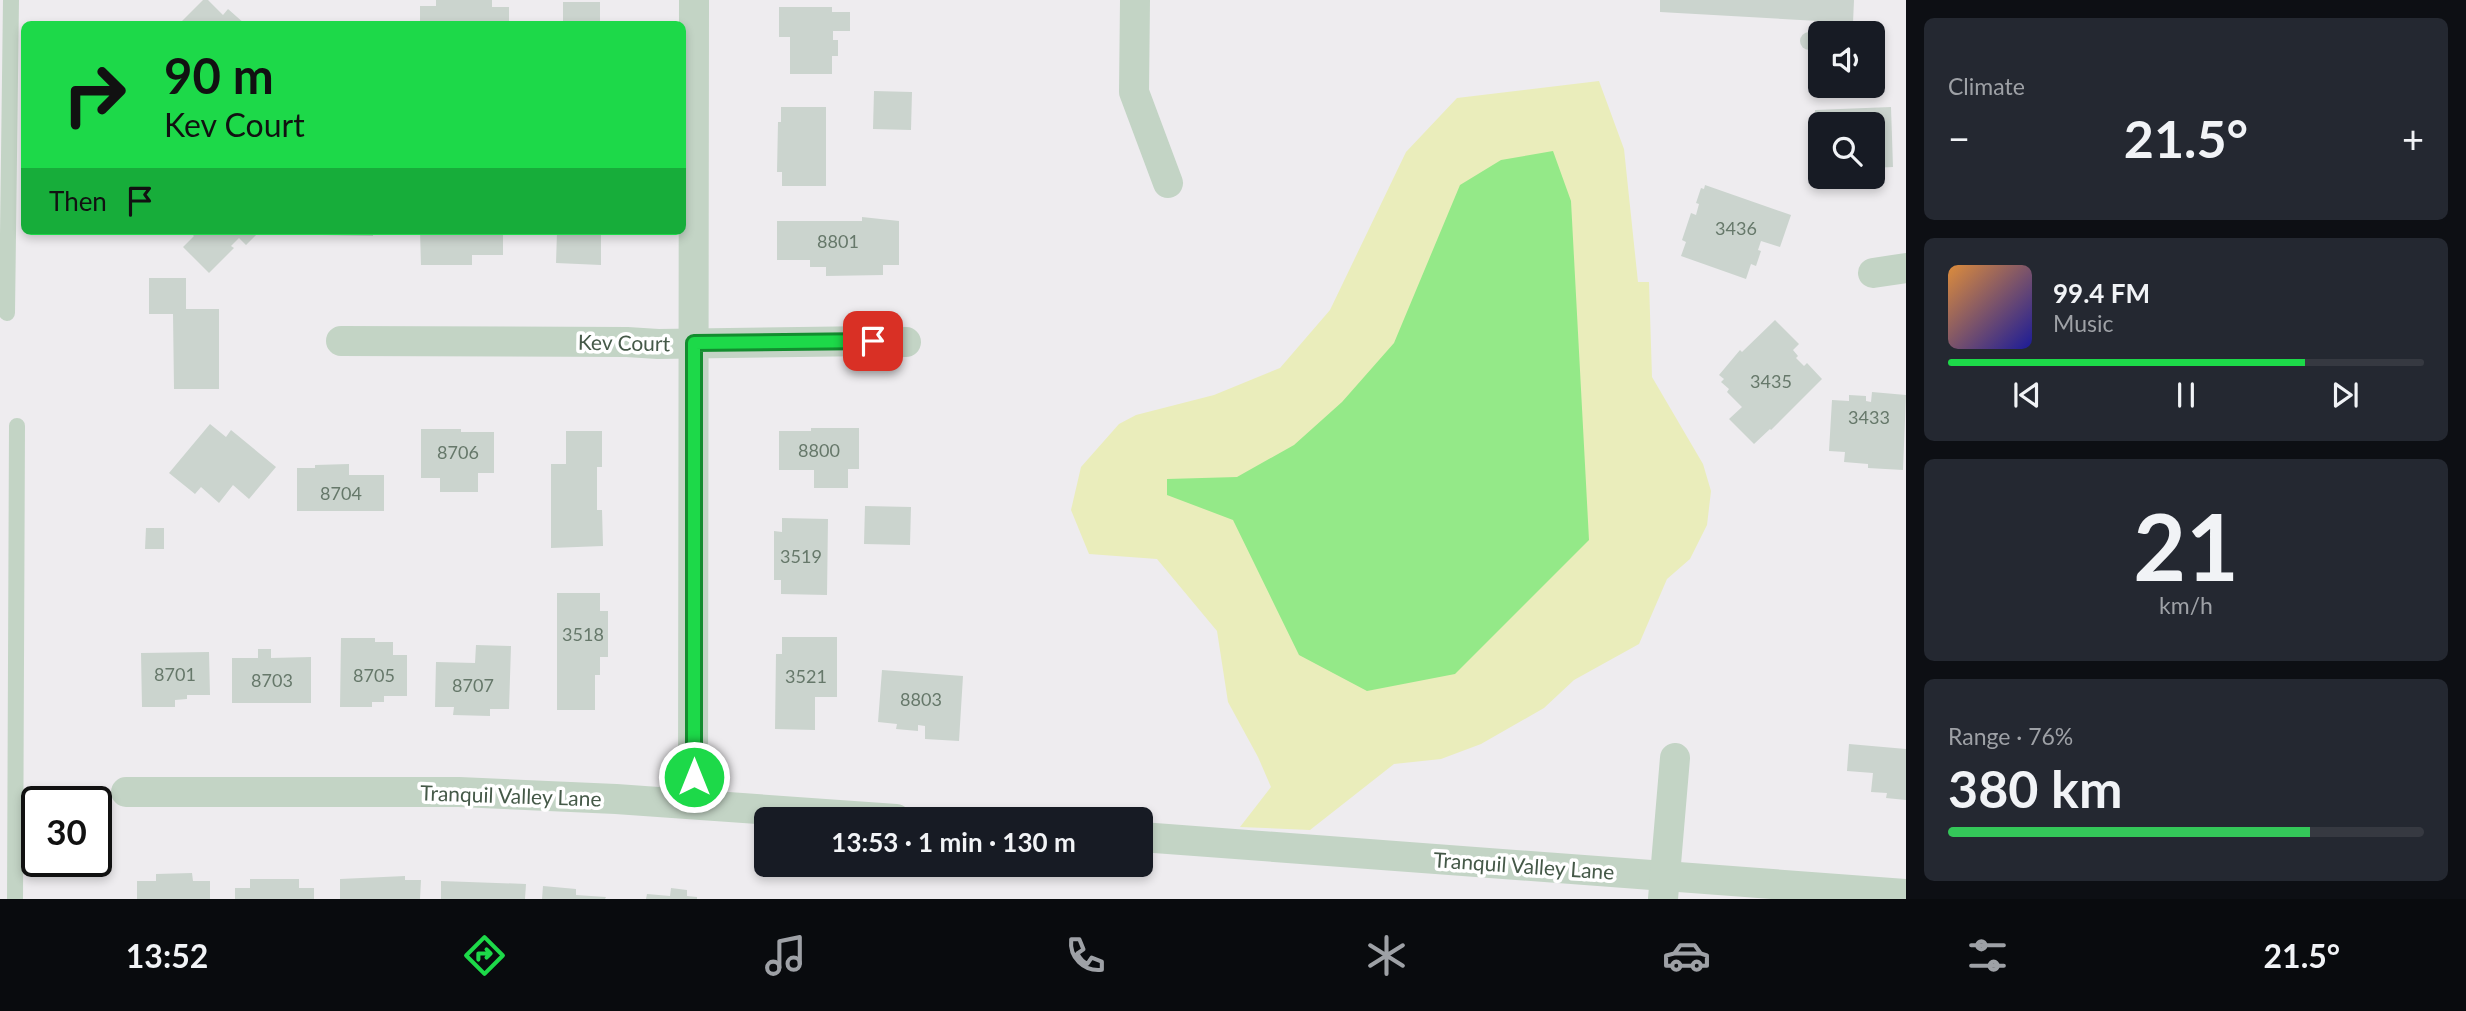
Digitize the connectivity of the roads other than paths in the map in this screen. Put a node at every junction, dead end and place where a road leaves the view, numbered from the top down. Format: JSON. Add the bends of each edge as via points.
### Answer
{"nodes":[{"id":1,"x":11,"y":0,"type":"edge"},
{"id":2,"x":694,"y":0,"type":"edge"},
{"id":3,"x":1135,"y":0,"type":"edge"},
{"id":4,"x":5,"y":32,"type":"edge"},
{"id":5,"x":5,"y":114,"type":"edge"},
{"id":6,"x":1168,"y":183,"type":"dead end"},
{"id":7,"x":1906,"y":268,"type":"edge"},
{"id":8,"x":1873,"y":273,"type":"dead end"},
{"id":9,"x":7,"y":313,"type":"dead end"},
{"id":10,"x":341,"y":341,"type":"dead end"},
{"id":11,"x":906,"y":342,"type":"dead end"},
{"id":12,"x":694,"y":343,"type":"junction"},
{"id":13,"x":17,"y":426,"type":"dead end"},
{"id":14,"x":8,"y":613,"type":"edge"},
{"id":15,"x":8,"y":707,"type":"edge"},
{"id":16,"x":1675,"y":758,"type":"dead end"},
{"id":17,"x":126,"y":792,"type":"dead end"},
{"id":18,"x":694,"y":804,"type":"junction"},
{"id":19,"x":754,"y":808,"type":"edge"},
{"id":20,"x":1153,"y":838,"type":"edge"},
{"id":21,"x":1665,"y":887,"type":"edge"},
{"id":22,"x":1906,"y":894,"type":"edge"},
{"id":23,"x":15,"y":899,"type":"edge"}],
"edges":[{"from":1,"to":4,"type":"lane"},
{"from":2,"to":12,"type":"street"},
{"from":3,"to":6,"type":"street","via":[[1135,92]]},
{"from":4,"to":5,"type":"lane"},
{"from":5,"to":9,"type":"lane"},
{"from":7,"to":8,"type":"street"},
{"from":10,"to":12,"type":"street","name":"Kev Court"},
{"from":11,"to":12,"type":"street","name":"Kev Court"},
{"from":12,"to":18,"type":"street"},
{"from":13,"to":14,"type":"lane"},
{"from":14,"to":15,"type":"lane"},
{"from":15,"to":23,"type":"lane"},
{"from":16,"to":21,"type":"street"},
{"from":17,"to":18,"type":"street","name":"Tranquil Valley Lane","via":[[459,792]]},
{"from":18,"to":19,"type":"street","name":"Tranquil Valley Lane"},
{"from":20,"to":21,"type":"street","name":"Tranquil Valley Lane"},
{"from":21,"to":22,"type":"street","name":"Tranquil Valley Lane"}]}
